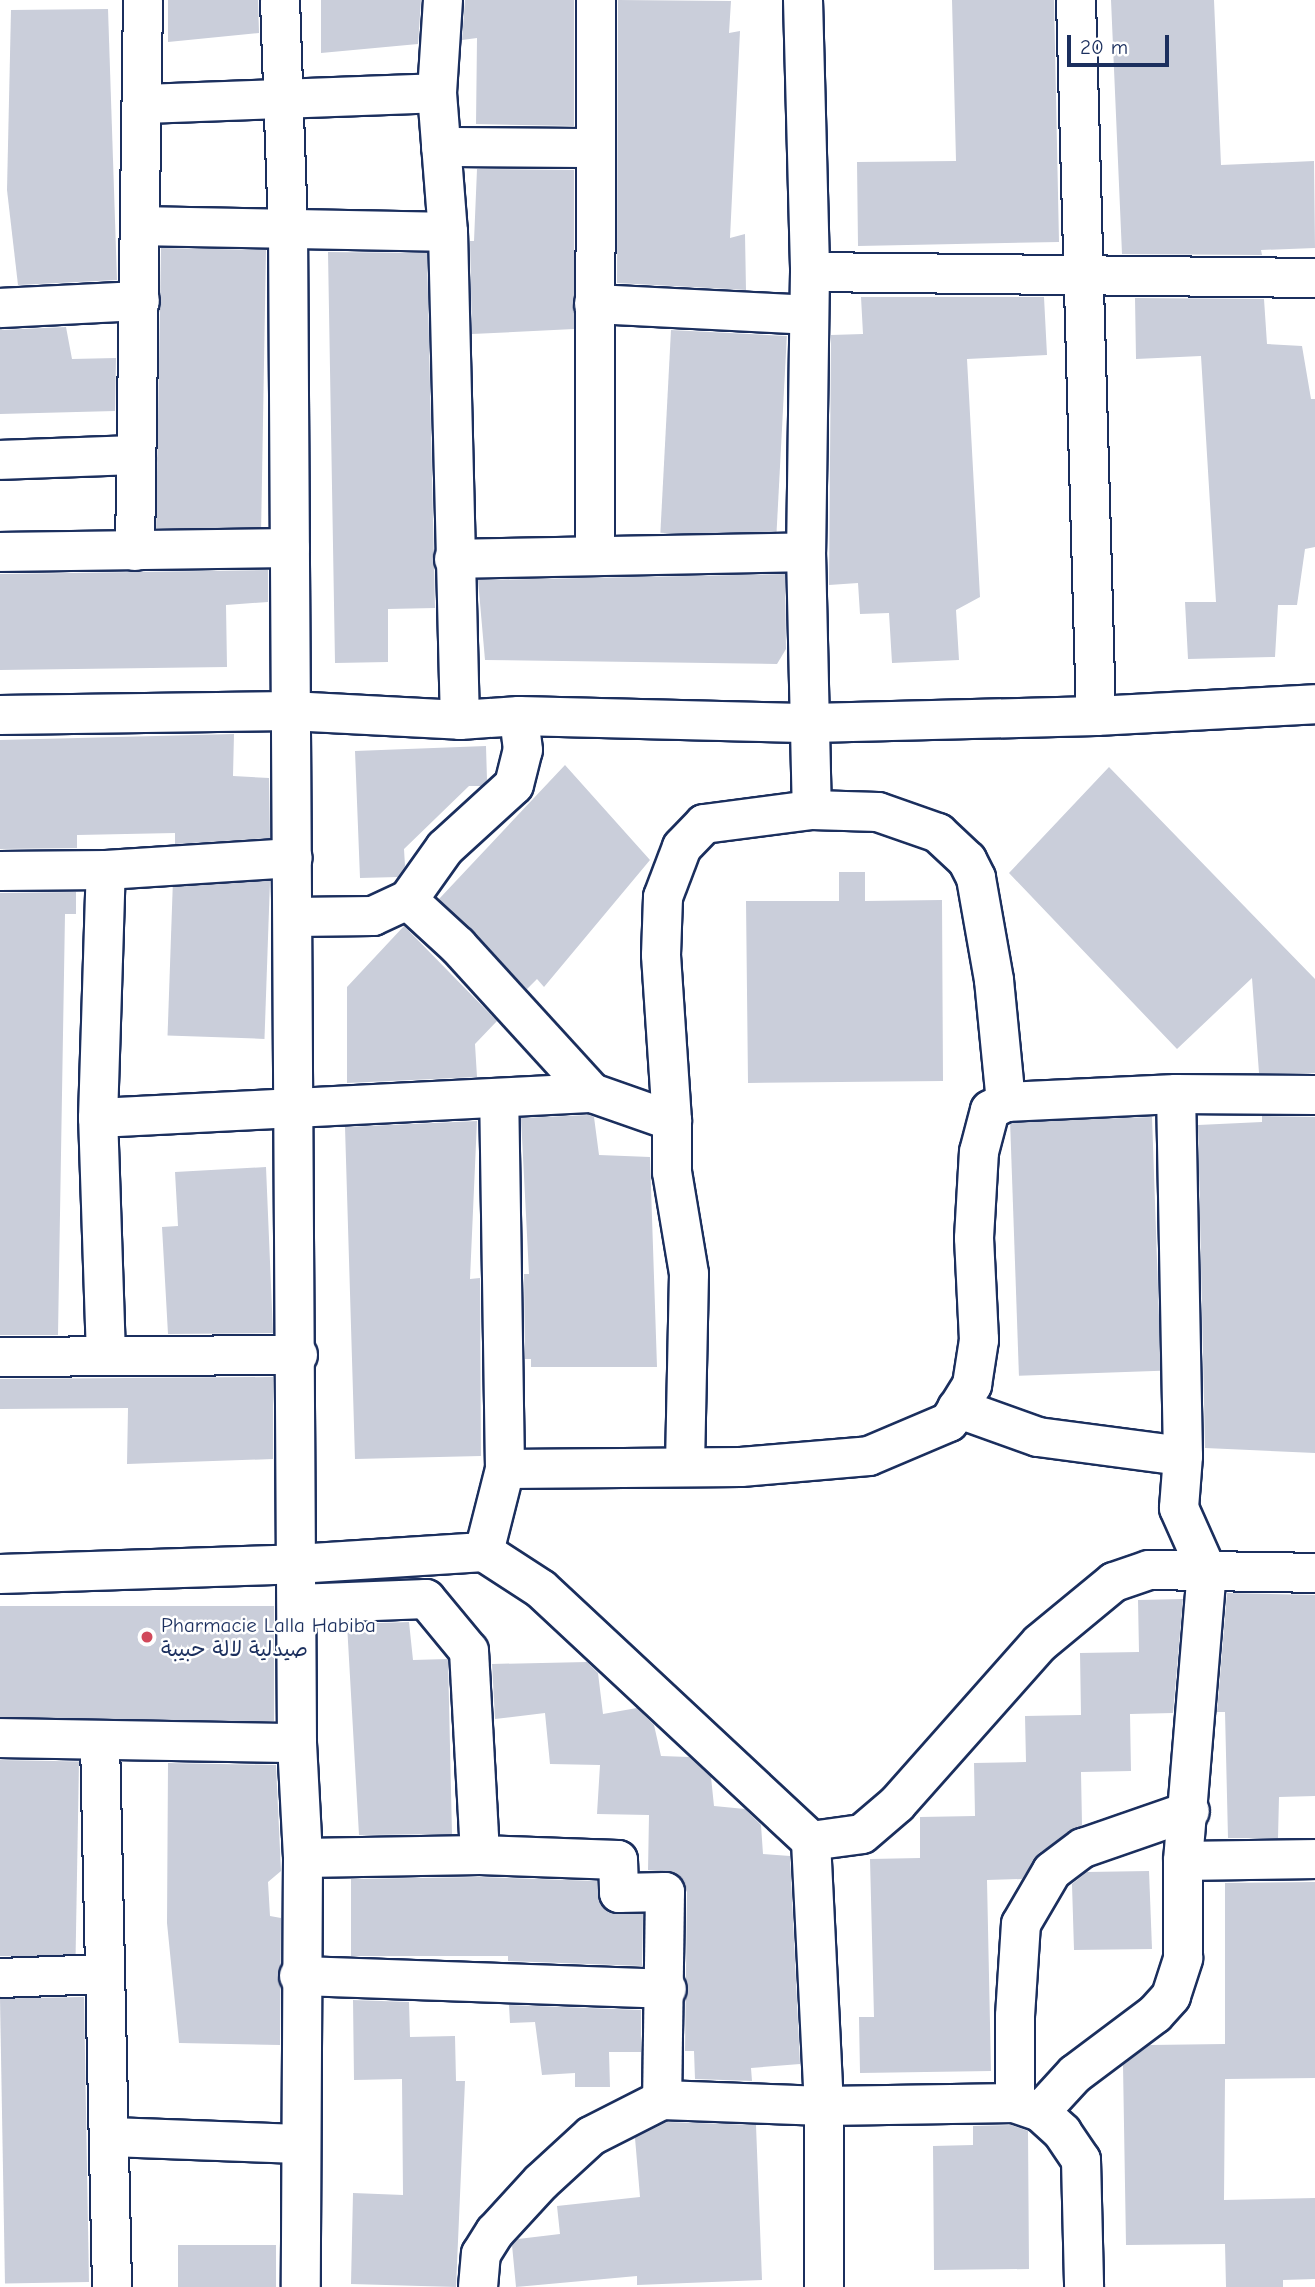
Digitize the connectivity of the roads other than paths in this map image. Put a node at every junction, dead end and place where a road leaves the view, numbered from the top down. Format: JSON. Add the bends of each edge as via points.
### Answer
{"nodes":[{"id":1,"x":143,"y":0,"type":"edge"},
{"id":2,"x":280,"y":0,"type":"edge"},
{"id":3,"x":443,"y":0,"type":"edge"},
{"id":4,"x":596,"y":0,"type":"edge"},
{"id":5,"x":803,"y":0,"type":"edge"},
{"id":6,"x":1076,"y":0,"type":"edge"},
{"id":7,"x":437,"y":93,"type":"junction"},
{"id":8,"x":282,"y":100,"type":"junction"},
{"id":9,"x":143,"y":104,"type":"junction"},
{"id":10,"x":440,"y":147,"type":"junction"},
{"id":11,"x":595,"y":148,"type":"junction"},
{"id":12,"x":142,"y":226,"type":"junction"},
{"id":13,"x":288,"y":226,"type":"junction"},
{"id":14,"x":448,"y":232,"type":"junction"},
{"id":15,"x":810,"y":272,"type":"junction"},
{"id":16,"x":1087,"y":273,"type":"junction"},
{"id":17,"x":1315,"y":278,"type":"edge"},
{"id":18,"x":140,"y":301,"type":"junction"},
{"id":19,"x":594,"y":304,"type":"junction"},
{"id":20,"x":0,"y":308,"type":"edge"},
{"id":21,"x":808,"y":315,"type":"junction"},
{"id":22,"x":136,"y":455,"type":"junction"},
{"id":23,"x":0,"y":460,"type":"edge"},
{"id":24,"x":290,"y":548,"type":"junction"},
{"id":25,"x":135,"y":551,"type":"junction"},
{"id":26,"x":0,"y":552,"type":"edge"},
{"id":27,"x":806,"y":552,"type":"junction"},
{"id":28,"x":595,"y":555,"type":"junction"},
{"id":29,"x":454,"y":559,"type":"junction"},
{"id":30,"x":1315,"y":704,"type":"edge"},
{"id":31,"x":290,"y":711,"type":"junction"},
{"id":32,"x":0,"y":715,"type":"edge"},
{"id":33,"x":519,"y":716,"type":"junction"},
{"id":34,"x":1096,"y":716,"type":"junction"},
{"id":35,"x":460,"y":720,"type":"junction"},
{"id":36,"x":812,"y":723,"type":"junction"},
{"id":37,"x":813,"y":810,"type":"junction"},
{"id":38,"x":293,"y":858,"type":"junction"},
{"id":39,"x":106,"y":870,"type":"junction"},
{"id":40,"x":0,"y":871,"type":"edge"},
{"id":41,"x":408,"y":900,"type":"junction"},
{"id":42,"x":293,"y":917,"type":"junction"},
{"id":43,"x":592,"y":1093,"type":"junction"},
{"id":44,"x":1176,"y":1094,"type":"junction"},
{"id":45,"x":1315,"y":1095,"type":"edge"},
{"id":46,"x":499,"y":1101,"type":"junction"},
{"id":47,"x":1006,"y":1102,"type":"junction"},
{"id":48,"x":295,"y":1109,"type":"junction"},
{"id":49,"x":98,"y":1118,"type":"junction"},
{"id":50,"x":671,"y":1121,"type":"junction"},
{"id":51,"x":298,"y":1355,"type":"junction"},
{"id":52,"x":106,"y":1356,"type":"junction"},
{"id":53,"x":0,"y":1357,"type":"edge"},
{"id":54,"x":957,"y":1408,"type":"junction"},
{"id":55,"x":1183,"y":1456,"type":"junction"},
{"id":56,"x":685,"y":1466,"type":"junction"},
{"id":57,"x":505,"y":1469,"type":"junction"},
{"id":58,"x":484,"y":1552,"type":"junction"},
{"id":59,"x":297,"y":1564,"type":"junction"},
{"id":60,"x":1207,"y":1571,"type":"junction"},
{"id":61,"x":0,"y":1573,"type":"edge"},
{"id":62,"x":1315,"y":1573,"type":"edge"},
{"id":63,"x":297,"y":1604,"type":"junction"},
{"id":64,"x":0,"y":1738,"type":"edge"},
{"id":65,"x":100,"y":1741,"type":"junction"},
{"id":66,"x":297,"y":1743,"type":"junction"},
{"id":67,"x":1189,"y":1811,"type":"junction"},
{"id":68,"x":811,"y":1841,"type":"junction"},
{"id":69,"x":480,"y":1855,"type":"junction"},
{"id":70,"x":303,"y":1858,"type":"junction"},
{"id":71,"x":1315,"y":1858,"type":"edge"},
{"id":72,"x":1183,"y":1861,"type":"junction"},
{"id":73,"x":105,"y":1974,"type":"junction"},
{"id":74,"x":299,"y":1976,"type":"junction"},
{"id":75,"x":0,"y":1978,"type":"edge"},
{"id":76,"x":667,"y":1989,"type":"junction"},
{"id":77,"x":662,"y":2101,"type":"junction"},
{"id":78,"x":824,"y":2106,"type":"junction"},
{"id":79,"x":1028,"y":2107,"type":"junction"},
{"id":80,"x":110,"y":2137,"type":"junction"},
{"id":81,"x":300,"y":2144,"type":"junction"},
{"id":82,"x":112,"y":2287,"type":"edge"},
{"id":83,"x":301,"y":2287,"type":"edge"},
{"id":84,"x":478,"y":2287,"type":"edge"},
{"id":85,"x":824,"y":2287,"type":"edge"},
{"id":86,"x":1084,"y":2287,"type":"edge"}],
"edges":[{"from":1,"to":9,"type":"street"},
{"from":2,"to":8,"type":"street"},
{"from":3,"to":7,"type":"street"},
{"from":4,"to":11,"type":"street"},
{"from":5,"to":15,"type":"street"},
{"from":6,"to":16,"type":"street"},
{"from":7,"to":8,"type":"street"},
{"from":7,"to":10,"type":"street"},
{"from":8,"to":9,"type":"street"},
{"from":8,"to":13,"type":"street"},
{"from":9,"to":12,"type":"street"},
{"from":10,"to":11,"type":"street"},
{"from":10,"to":14,"type":"street"},
{"from":11,"to":19,"type":"street"},
{"from":12,"to":13,"type":"street"},
{"from":12,"to":18,"type":"street"},
{"from":13,"to":14,"type":"street"},
{"from":13,"to":24,"type":"street"},
{"from":14,"to":29,"type":"street"},
{"from":15,"to":16,"type":"street"},
{"from":15,"to":21,"type":"street"},
{"from":16,"to":17,"type":"street"},
{"from":16,"to":34,"type":"street"},
{"from":18,"to":20,"type":"street"},
{"from":18,"to":22,"type":"street"},
{"from":19,"to":21,"type":"street"},
{"from":19,"to":28,"type":"street"},
{"from":21,"to":27,"type":"street"},
{"from":22,"to":23,"type":"street"},
{"from":22,"to":25,"type":"street"},
{"from":24,"to":25,"type":"street"},
{"from":24,"to":31,"type":"street"},
{"from":25,"to":26,"type":"street"},
{"from":27,"to":28,"type":"street"},
{"from":27,"to":36,"type":"street"},
{"from":28,"to":29,"type":"street"},
{"from":29,"to":35,"type":"street"},
{"from":30,"to":34,"type":"street"},
{"from":31,"to":32,"type":"street"},
{"from":31,"to":35,"type":"street"},
{"from":31,"to":38,"type":"street"},
{"from":33,"to":35,"type":"street"},
{"from":33,"to":36,"type":"street"},
{"from":33,"to":41,"type":"street","via":[[523,750],[514,785],[445,848]]},
{"from":34,"to":36,"type":"street"},
{"from":36,"to":37,"type":"street"},
{"from":37,"to":47,"type":"street","via":[[878,812],[938,833],[967,860],[976,878],[994,980]]},
{"from":37,"to":50,"type":"street","via":[[704,824],[682,847],[663,897],[661,955]]},
{"from":38,"to":39,"type":"street"},
{"from":38,"to":42,"type":"street"},
{"from":39,"to":40,"type":"street"},
{"from":39,"to":49,"type":"street"},
{"from":41,"to":42,"type":"street","via":[[373,916]]},
{"from":41,"to":43,"type":"street","via":[[458,946]]},
{"from":42,"to":48,"type":"street"},
{"from":43,"to":46,"type":"street"},
{"from":43,"to":50,"type":"street"},
{"from":44,"to":45,"type":"street"},
{"from":44,"to":47,"type":"street"},
{"from":44,"to":55,"type":"street"},
{"from":46,"to":48,"type":"street"},
{"from":46,"to":57,"type":"street"},
{"from":47,"to":54,"type":"street","via":[[990,1110],[983,1124],[974,1238],[979,1340],[972,1385]]},
{"from":48,"to":49,"type":"street"},
{"from":48,"to":51,"type":"street"},
{"from":49,"to":52,"type":"street"},
{"from":50,"to":56,"type":"street","via":[[673,1172],[689,1274]]},
{"from":51,"to":52,"type":"street"},
{"from":51,"to":59,"type":"street"},
{"from":52,"to":53,"type":"street"},
{"from":54,"to":55,"type":"street","via":[[1038,1437]]},
{"from":54,"to":56,"type":"street","via":[[949,1422],[869,1456]]},
{"from":55,"to":60,"type":"street","via":[[1179,1508]]},
{"from":56,"to":57,"type":"street"},
{"from":57,"to":58,"type":"street"},
{"from":58,"to":59,"type":"street"},
{"from":58,"to":68,"type":"street","via":[[541,1589]]},
{"from":59,"to":61,"type":"street"},
{"from":59,"to":63,"type":"street"},
{"from":60,"to":62,"type":"street"},
{"from":60,"to":67,"type":"street"},
{"from":60,"to":68,"type":"street","via":[[1149,1570],[1114,1582],[1040,1643],[897,1804],[862,1835]]},
{"from":63,"to":66,"type":"street"},
{"from":63,"to":69,"type":"street","via":[[426,1599],[469,1651]]},
{"from":64,"to":65,"type":"street"},
{"from":65,"to":66,"type":"street"},
{"from":65,"to":73,"type":"street"},
{"from":66,"to":70,"type":"street"},
{"from":67,"to":72,"type":"street"},
{"from":67,"to":79,"type":"street","via":[[1083,1848],[1052,1871],[1021,1924],[1014,2016]]},
{"from":68,"to":78,"type":"street"},
{"from":69,"to":70,"type":"street"},
{"from":69,"to":76,"type":"street","via":[[618,1860],[619,1893],[665,1892]]},
{"from":70,"to":74,"type":"street"},
{"from":71,"to":72,"type":"street"},
{"from":72,"to":79,"type":"street","via":[[1183,1958],[1171,1996],[1155,2014]]},
{"from":73,"to":75,"type":"street"},
{"from":73,"to":80,"type":"street"},
{"from":74,"to":76,"type":"street"},
{"from":74,"to":81,"type":"street"},
{"from":76,"to":77,"type":"street"},
{"from":77,"to":78,"type":"street"},
{"from":77,"to":84,"type":"street","via":[[591,2136],[541,2182],[481,2254]]},
{"from":78,"to":79,"type":"street"},
{"from":78,"to":85,"type":"street"},
{"from":79,"to":86,"type":"street","via":[[1062,2132],[1081,2160]]},
{"from":80,"to":81,"type":"street"},
{"from":80,"to":82,"type":"street"},
{"from":81,"to":83,"type":"street"}]}
